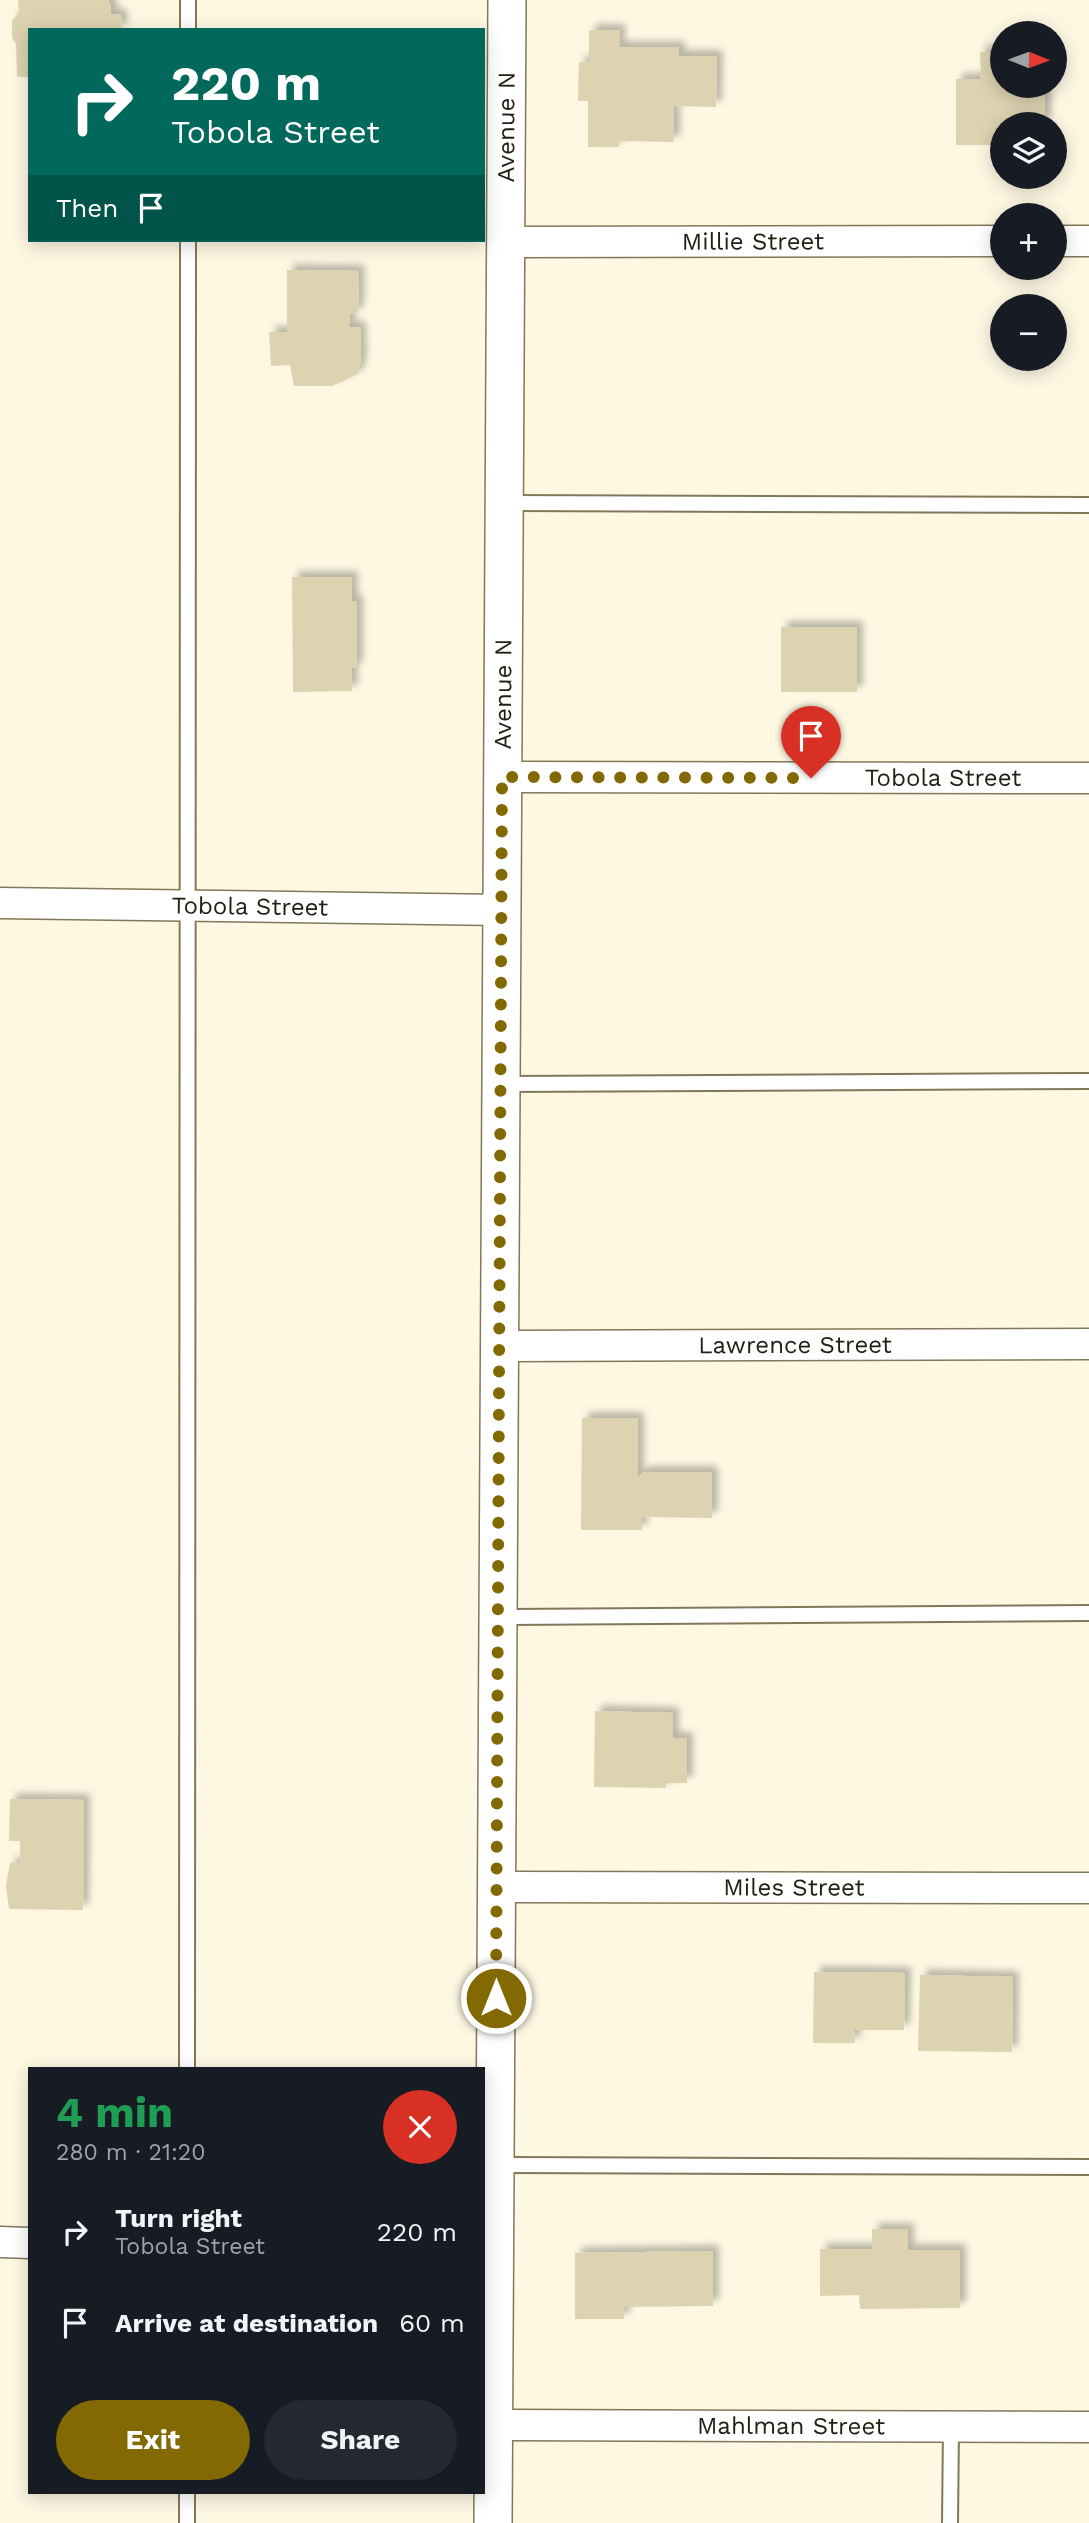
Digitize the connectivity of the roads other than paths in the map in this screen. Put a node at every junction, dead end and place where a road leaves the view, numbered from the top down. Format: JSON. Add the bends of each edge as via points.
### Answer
{"nodes":[{"id":1,"x":188,"y":0,"type":"edge"},
{"id":2,"x":507,"y":0,"type":"edge"},
{"id":3,"x":188,"y":28,"type":"edge"},
{"id":4,"x":990,"y":241,"type":"edge"},
{"id":5,"x":1067,"y":241,"type":"edge"},
{"id":6,"x":1089,"y":241,"type":"edge"},
{"id":7,"x":188,"y":242,"type":"edge"},
{"id":8,"x":505,"y":242,"type":"junction"},
{"id":9,"x":504,"y":503,"type":"junction"},
{"id":10,"x":1089,"y":506,"type":"edge"},
{"id":11,"x":502,"y":777,"type":"junction"},
{"id":12,"x":1089,"y":778,"type":"edge"},
{"id":13,"x":0,"y":903,"type":"edge"},
{"id":14,"x":188,"y":905,"type":"junction"},
{"id":15,"x":502,"y":911,"type":"junction"},
{"id":16,"x":1089,"y":1081,"type":"edge"},
{"id":17,"x":500,"y":1084,"type":"junction"},
{"id":18,"x":1089,"y":1344,"type":"edge"},
{"id":19,"x":499,"y":1346,"type":"junction"},
{"id":20,"x":1089,"y":1613,"type":"edge"},
{"id":21,"x":497,"y":1616,"type":"junction"},
{"id":22,"x":496,"y":1887,"type":"junction"},
{"id":23,"x":1089,"y":1888,"type":"edge"},
{"id":24,"x":187,"y":2067,"type":"edge"},
{"id":25,"x":495,"y":2165,"type":"junction"},
{"id":26,"x":1089,"y":2167,"type":"edge"},
{"id":27,"x":0,"y":2242,"type":"edge"},
{"id":28,"x":28,"y":2242,"type":"edge"},
{"id":29,"x":488,"y":2250,"type":"edge"},
{"id":30,"x":493,"y":2425,"type":"junction"},
{"id":31,"x":951,"y":2427,"type":"junction"},
{"id":32,"x":1089,"y":2427,"type":"edge"},
{"id":33,"x":187,"y":2494,"type":"edge"},
{"id":34,"x":187,"y":2523,"type":"edge"},
{"id":35,"x":493,"y":2523,"type":"edge"},
{"id":36,"x":950,"y":2523,"type":"edge"}],
"edges":[{"from":1,"to":3,"type":"lane"},
{"from":2,"to":8,"type":"street","name":"Avenue N"},
{"from":4,"to":8,"type":"street","name":"Millie Street"},
{"from":5,"to":6,"type":"street"},
{"from":7,"to":14,"type":"lane"},
{"from":8,"to":9,"type":"street","name":"Avenue N"},
{"from":9,"to":10,"type":"lane"},
{"from":9,"to":11,"type":"street","name":"Avenue N"},
{"from":11,"to":12,"type":"street","name":"Tobola Street"},
{"from":11,"to":15,"type":"street","name":"Avenue N"},
{"from":13,"to":14,"type":"street","name":"Tobola Street"},
{"from":14,"to":15,"type":"street","name":"Tobola Street"},
{"from":14,"to":24,"type":"lane"},
{"from":15,"to":17,"type":"street","name":"Avenue N"},
{"from":16,"to":17,"type":"lane"},
{"from":17,"to":19,"type":"street","name":"Avenue N"},
{"from":18,"to":19,"type":"street","name":"Lawrence Street"},
{"from":19,"to":21,"type":"street","name":"Avenue N"},
{"from":20,"to":21,"type":"lane"},
{"from":21,"to":22,"type":"street","name":"Avenue N"},
{"from":22,"to":23,"type":"street","name":"Miles Street"},
{"from":22,"to":25,"type":"street","name":"Avenue N"},
{"from":25,"to":26,"type":"lane"},
{"from":25,"to":29,"type":"street","name":"Avenue N"},
{"from":27,"to":28,"type":"street"},
{"from":29,"to":30,"type":"street","name":"Avenue N"},
{"from":30,"to":31,"type":"street","name":"Mahlman Street"},
{"from":30,"to":35,"type":"street","name":"Avenue N"},
{"from":31,"to":32,"type":"street","name":"Mahlman Street"},
{"from":31,"to":36,"type":"lane"},
{"from":33,"to":34,"type":"lane"}]}
